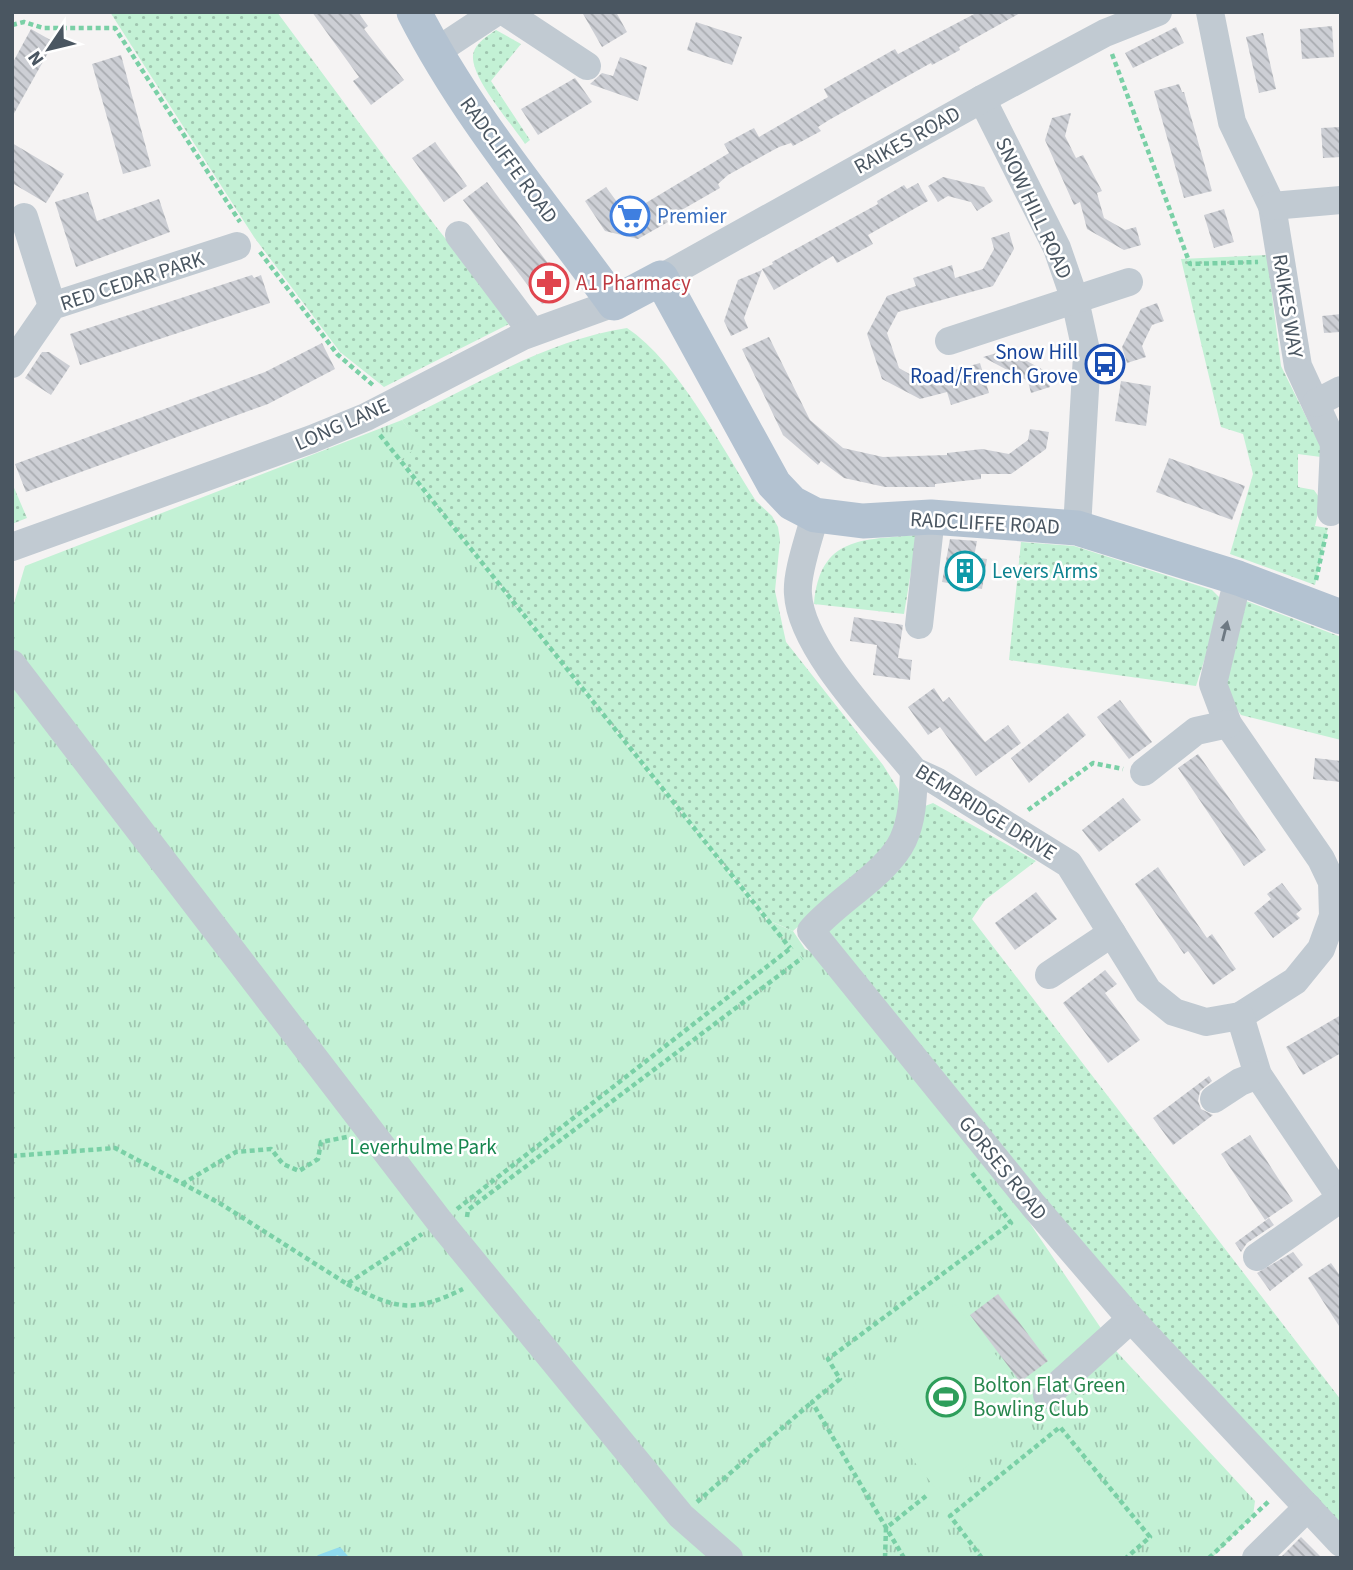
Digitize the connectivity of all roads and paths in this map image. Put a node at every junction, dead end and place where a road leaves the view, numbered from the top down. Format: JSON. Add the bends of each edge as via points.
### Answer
{"nodes":[{"id":1,"x":414,"y":12,"type":"edge"},
{"id":2,"x":496,"y":12,"type":"edge"},
{"id":3,"x":505,"y":12,"type":"edge"},
{"id":4,"x":1158,"y":12,"type":"edge"},
{"id":5,"x":1210,"y":12,"type":"edge"},
{"id":6,"x":12,"y":24,"type":"edge"},
{"id":7,"x":1105,"y":33,"type":"junction"},
{"id":8,"x":434,"y":52,"type":"junction"},
{"id":9,"x":587,"y":66,"type":"dead end"},
{"id":10,"x":982,"y":99,"type":"junction"},
{"id":11,"x":1341,"y":200,"type":"edge"},
{"id":12,"x":1272,"y":206,"type":"junction"},
{"id":13,"x":24,"y":217,"type":"dead end"},
{"id":14,"x":459,"y":235,"type":"dead end"},
{"id":15,"x":246,"y":241,"type":"junction"},
{"id":16,"x":1281,"y":261,"type":"junction"},
{"id":17,"x":661,"y":278,"type":"junction"},
{"id":18,"x":1129,"y":282,"type":"dead end"},
{"id":19,"x":619,"y":300,"type":"junction"},
{"id":20,"x":1075,"y":300,"type":"junction"},
{"id":21,"x":52,"y":306,"type":"junction"},
{"id":22,"x":528,"y":334,"type":"junction"},
{"id":23,"x":949,"y":341,"type":"dead end"},
{"id":24,"x":703,"y":354,"type":"junction"},
{"id":25,"x":12,"y":364,"type":"edge"},
{"id":26,"x":1341,"y":390,"type":"edge"},
{"id":27,"x":398,"y":399,"type":"junction"},
{"id":28,"x":1316,"y":403,"type":"junction"},
{"id":29,"x":366,"y":417,"type":"junction"},
{"id":30,"x":1331,"y":512,"type":"joint"},
{"id":31,"x":815,"y":515,"type":"junction"},
{"id":32,"x":931,"y":517,"type":"junction"},
{"id":33,"x":1077,"y":528,"type":"junction"},
{"id":34,"x":12,"y":547,"type":"edge"},
{"id":35,"x":1238,"y":578,"type":"junction"},
{"id":36,"x":1325,"y":611,"type":"edge"},
{"id":37,"x":919,"y":625,"type":"dead end"},
{"id":38,"x":12,"y":664,"type":"edge"},
{"id":39,"x":1228,"y":724,"type":"junction"},
{"id":40,"x":914,"y":771,"type":"junction"},
{"id":41,"x":1144,"y":772,"type":"joint"},
{"id":42,"x":1008,"y":825,"type":"junction"},
{"id":43,"x":1112,"y":933,"type":"junction"},
{"id":44,"x":790,"y":949,"type":"dead end"},
{"id":45,"x":810,"y":968,"type":"dead end"},
{"id":46,"x":1049,"y":975,"type":"dead end"},
{"id":47,"x":1240,"y":1016,"type":"junction"},
{"id":48,"x":1258,"y":1075,"type":"junction"},
{"id":49,"x":1214,"y":1099,"type":"dead end"},
{"id":50,"x":372,"y":1132,"type":"junction"},
{"id":51,"x":969,"y":1170,"type":"dead end"},
{"id":52,"x":182,"y":1184,"type":"dead end"},
{"id":53,"x":1341,"y":1198,"type":"edge"},
{"id":54,"x":466,"y":1226,"type":"dead end"},
{"id":55,"x":1257,"y":1257,"type":"dead end"},
{"id":56,"x":486,"y":1278,"type":"junction"},
{"id":57,"x":346,"y":1284,"type":"dead end"},
{"id":58,"x":1131,"y":1319,"type":"junction"},
{"id":59,"x":1047,"y":1395,"type":"dead end"},
{"id":60,"x":813,"y":1402,"type":"junction"},
{"id":61,"x":1287,"y":1484,"type":"junction"},
{"id":62,"x":926,"y":1496,"type":"dead end"},
{"id":63,"x":1308,"y":1507,"type":"junction"},
{"id":64,"x":681,"y":1516,"type":"junction"},
{"id":65,"x":886,"y":1528,"type":"junction"},
{"id":66,"x":1341,"y":1543,"type":"edge"},
{"id":67,"x":729,"y":1558,"type":"edge"},
{"id":68,"x":886,"y":1558,"type":"edge"},
{"id":69,"x":904,"y":1558,"type":"edge"},
{"id":70,"x":982,"y":1558,"type":"edge"},
{"id":71,"x":1126,"y":1558,"type":"edge"},
{"id":72,"x":1209,"y":1558,"type":"edge"},
{"id":73,"x":1256,"y":1558,"type":"edge"}],
"edges":[{"from":1,"to":8,"type":"main road","name":"RADCLIFFE ROAD"},
{"from":2,"to":8,"type":"street"},
{"from":3,"to":9,"type":"street","via":[[550,58]]},
{"from":4,"to":7,"type":"street","name":"RAIKES ROAD"},
{"from":5,"to":12,"type":"street","name":"RAIKES WAY","via":[[1232,122]]},
{"from":6,"to":15,"type":"path","via":[[114,28]]},
{"from":7,"to":10,"type":"street","name":"RAIKES ROAD"},
{"from":7,"to":16,"type":"path","via":[[1190,264]]},
{"from":8,"to":19,"type":"main road","name":"RADCLIFFE ROAD","via":[[498,149]]},
{"from":10,"to":17,"type":"street","name":"RAIKES ROAD"},
{"from":10,"to":20,"type":"street","name":"SNOW HILL ROAD","via":[[1058,248]]},
{"from":11,"to":12,"type":"street"},
{"from":12,"to":16,"type":"street","name":"RAIKES WAY"},
{"from":13,"to":21,"type":"street"},
{"from":14,"to":22,"type":"street"},
{"from":15,"to":21,"type":"street","name":"RED CEDAR PARK"},
{"from":15,"to":27,"type":"path","via":[[337,354]]},
{"from":16,"to":28,"type":"street","name":"RAIKES WAY","via":[[1298,366]]},
{"from":17,"to":19,"type":"main road","name":"LONG LANE"},
{"from":17,"to":24,"type":"main road","name":"RADCLIFFE ROAD"},
{"from":18,"to":20,"type":"street"},
{"from":19,"to":22,"type":"street","name":"LONG LANE"},
{"from":19,"to":24,"type":"main road","name":"RADCLIFFE ROAD","via":[[669,323]]},
{"from":20,"to":23,"type":"street"},
{"from":20,"to":33,"type":"street","name":"SNOW HILL ROAD","via":[[1087,355]]},
{"from":21,"to":25,"type":"street","name":"RED CEDAR PARK"},
{"from":22,"to":27,"type":"street","name":"LONG LANE"},
{"from":24,"to":31,"type":"main road","name":"RADCLIFFE ROAD","via":[[774,484],[792,503]]},
{"from":26,"to":28,"type":"street"},
{"from":27,"to":29,"type":"street","name":"LONG LANE"},
{"from":28,"to":30,"type":"street","name":"RAIKES WAY","via":[[1334,444],[1320,474]]},
{"from":29,"to":34,"type":"street","name":"LONG LANE"},
{"from":29,"to":44,"type":"path"},
{"from":30,"to":36,"type":"path"},
{"from":31,"to":32,"type":"main road","name":"RADCLIFFE ROAD","via":[[863,521]]},
{"from":31,"to":40,"type":"street","name":"BEMBRIDGE DRIVE","via":[[797,592],[803,621],[816,649]]},
{"from":32,"to":33,"type":"main road","name":"RADCLIFFE ROAD"},
{"from":32,"to":37,"type":"street"},
{"from":33,"to":35,"type":"main road","name":"RADCLIFFE ROAD"},
{"from":35,"to":36,"type":"main road","name":"RADCLIFFE ROAD"},
{"from":39,"to":35,"type":"street","name":"BEMBRIDGE DRIVE","one_way":true,"via":[[1213,684]]},
{"from":38,"to":50,"type":"street"},
{"from":39,"to":41,"type":"street","via":[[1196,731]]},
{"from":39,"to":47,"type":"street","name":"BEMBRIDGE DRIVE","via":[[1332,882],[1333,916],[1321,949],[1294,981]]},
{"from":40,"to":42,"type":"street","name":"BEMBRIDGE DRIVE"},
{"from":40,"to":58,"type":"street","name":"GORSES ROAD","via":[[913,807],[903,841],[888,861],[811,931]]},
{"from":41,"to":42,"type":"path","via":[[1093,763]]},
{"from":42,"to":43,"type":"street","name":"BEMBRIDGE DRIVE","via":[[1069,864]]},
{"from":43,"to":46,"type":"street"},
{"from":43,"to":47,"type":"street","name":"BEMBRIDGE DRIVE","via":[[1148,991],[1174,1012],[1206,1022]]},
{"from":45,"to":54,"type":"path","via":[[802,958],[468,1210]]},
{"from":47,"to":48,"type":"street"},
{"from":48,"to":49,"type":"street"},
{"from":48,"to":53,"type":"street"},
{"from":50,"to":52,"type":"path","via":[[321,1142],[318,1159],[299,1171],[283,1164],[271,1149],[236,1152]]},
{"from":50,"to":56,"type":"street"},
{"from":51,"to":60,"type":"path","via":[[1011,1223],[828,1359],[840,1379]]},
{"from":53,"to":55,"type":"street"},
{"from":56,"to":57,"type":"path","via":[[430,1305],[386,1304]]},
{"from":56,"to":64,"type":"street"},
{"from":58,"to":59,"type":"street"},
{"from":58,"to":61,"type":"street","name":"GORSES ROAD"},
{"from":60,"to":64,"type":"path"},
{"from":60,"to":65,"type":"path"},
{"from":61,"to":63,"type":"street","name":"GORSES ROAD"},
{"from":61,"to":72,"type":"path"},
{"from":62,"to":65,"type":"path"},
{"from":63,"to":66,"type":"street","name":"GORSES ROAD"},
{"from":63,"to":73,"type":"street"},
{"from":64,"to":67,"type":"street"},
{"from":65,"to":68,"type":"path"},
{"from":65,"to":69,"type":"path"},
{"from":70,"to":71,"type":"path","via":[[950,1516],[1060,1427],[1150,1537]]}]}
